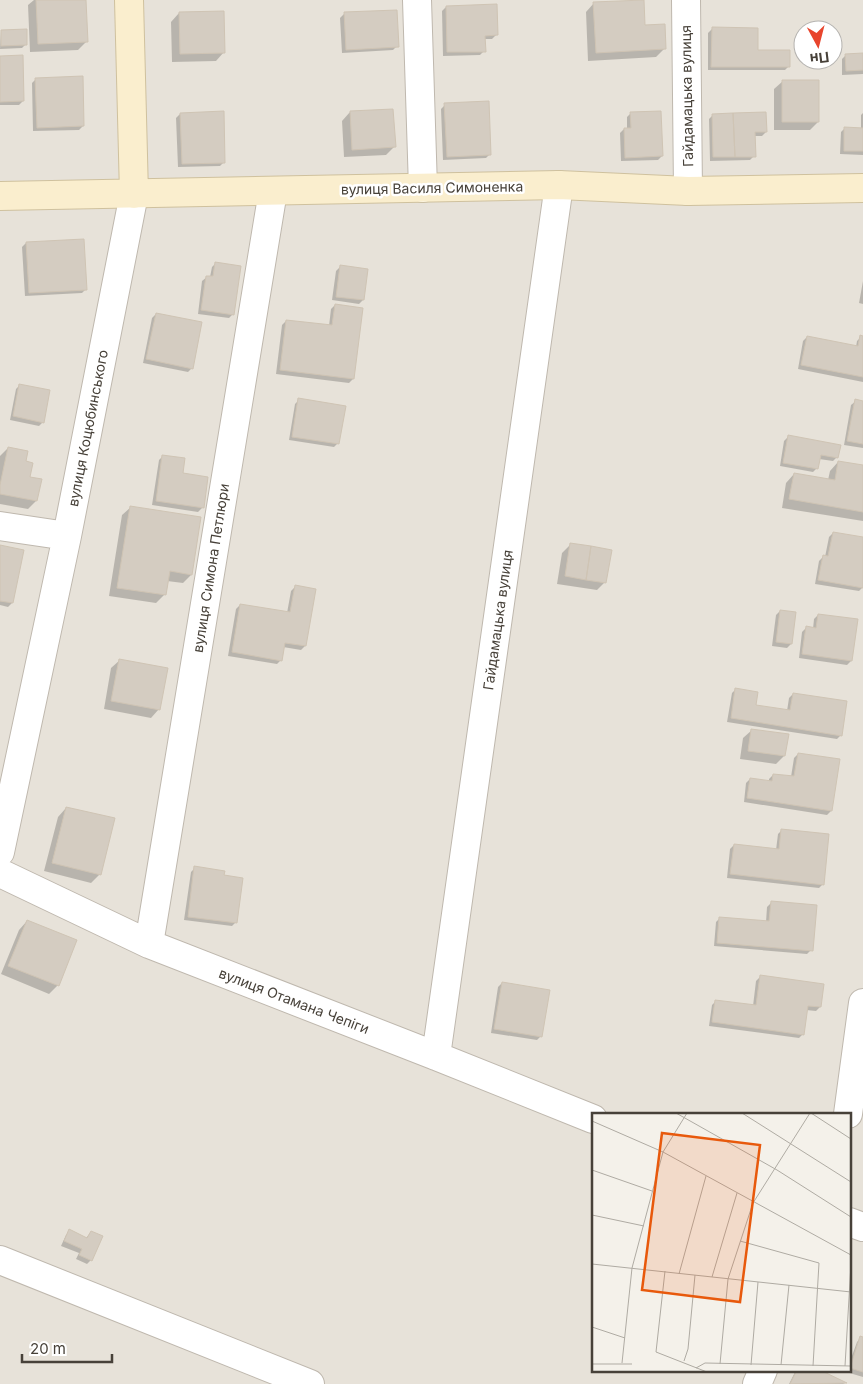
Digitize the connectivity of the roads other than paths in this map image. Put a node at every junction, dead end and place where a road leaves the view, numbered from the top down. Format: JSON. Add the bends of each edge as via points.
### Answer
{"nodes":[{"id":1,"x":129,"y":0,"type":"edge"},
{"id":2,"x":417,"y":0,"type":"edge"},
{"id":3,"x":686,"y":0,"type":"edge"},
{"id":4,"x":559,"y":185,"type":"junction"},
{"id":5,"x":423,"y":188,"type":"junction"},
{"id":6,"x":863,"y":188,"type":"edge"},
{"id":7,"x":273,"y":191,"type":"junction"},
{"id":8,"x":688,"y":191,"type":"junction"},
{"id":9,"x":134,"y":194,"type":"junction"},
{"id":10,"x":0,"y":196,"type":"edge"},
{"id":11,"x":0,"y":526,"type":"edge"},
{"id":12,"x":66,"y":536,"type":"junction"},
{"id":13,"x":0,"y":852,"type":"edge"},
{"id":14,"x":0,"y":873,"type":"edge"},
{"id":15,"x":149,"y":944,"type":"junction"},
{"id":16,"x":863,"y":1003,"type":"edge"},
{"id":17,"x":436,"y":1056,"type":"junction"},
{"id":18,"x":848,"y":1113,"type":"edge"},
{"id":19,"x":592,"y":1120,"type":"edge"},
{"id":20,"x":850,"y":1222,"type":"edge"},
{"id":21,"x":863,"y":1227,"type":"edge"},
{"id":22,"x":0,"y":1260,"type":"edge"},
{"id":23,"x":762,"y":1372,"type":"edge"},
{"id":24,"x":310,"y":1384,"type":"edge"},
{"id":25,"x":757,"y":1384,"type":"edge"}],
"edges":[{"from":1,"to":9,"type":"street","name":"вулиця Коцюбинського"},
{"from":2,"to":5,"type":"street"},
{"from":3,"to":8,"type":"street","name":"Гайдамацька вулиця"},
{"from":4,"to":5,"type":"street","name":"вулиця Василя Симоненка"},
{"from":4,"to":8,"type":"street","name":"вулиця Василя Симоненка"},
{"from":4,"to":17,"type":"street","name":"Гайдамацька вулиця"},
{"from":5,"to":7,"type":"street","name":"вулиця Василя Симоненка"},
{"from":6,"to":8,"type":"street","name":"вулиця Василя Симоненка"},
{"from":7,"to":9,"type":"street","name":"вулиця Василя Симоненка"},
{"from":7,"to":15,"type":"street","name":"вулиця Симона Петлюри"},
{"from":9,"to":10,"type":"street","name":"вулиця Василя Симоненка"},
{"from":9,"to":12,"type":"street","name":"вулиця Коцюбинського"},
{"from":11,"to":12,"type":"street"},
{"from":12,"to":13,"type":"street","name":"вулиця Коцюбинського"},
{"from":14,"to":15,"type":"street","name":"вулиця Отамана Чепіги"},
{"from":15,"to":17,"type":"street","name":"вулиця Отамана Чепіги"},
{"from":16,"to":18,"type":"street"},
{"from":17,"to":19,"type":"street","name":"вулиця Отамана Чепіги"},
{"from":20,"to":21,"type":"street"},
{"from":22,"to":24,"type":"street"},
{"from":23,"to":25,"type":"street"}]}
